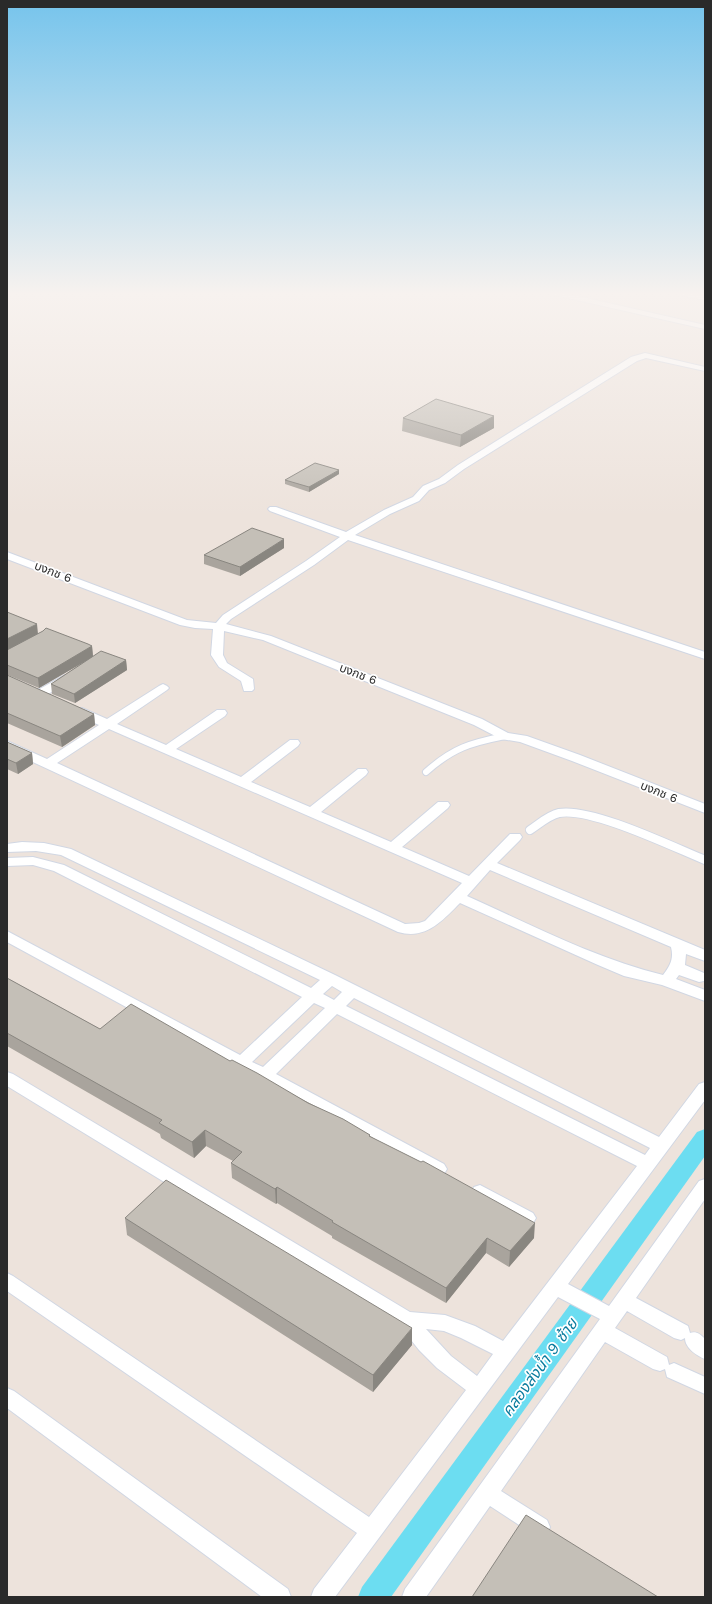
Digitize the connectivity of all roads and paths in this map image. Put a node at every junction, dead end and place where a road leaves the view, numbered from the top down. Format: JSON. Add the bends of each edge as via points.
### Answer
{"nodes":[{"id":1,"x":621,"y":367,"type":"edge"},
{"id":2,"x":273,"y":509,"type":"dead end"},
{"id":3,"x":347,"y":536,"type":"junction"},
{"id":4,"x":7,"y":555,"type":"edge"},
{"id":5,"x":219,"y":626,"type":"junction"},
{"id":6,"x":705,"y":656,"type":"edge"},
{"id":7,"x":76,"y":672,"type":"edge"},
{"id":8,"x":27,"y":688,"type":"edge"},
{"id":9,"x":163,"y":688,"type":"dead end"},
{"id":10,"x":248,"y":689,"type":"dead end"},
{"id":11,"x":40,"y":694,"type":"junction"},
{"id":12,"x":53,"y":700,"type":"edge"},
{"id":13,"x":67,"y":706,"type":"edge"},
{"id":14,"x":221,"y":713,"type":"dead end"},
{"id":15,"x":108,"y":724,"type":"junction"},
{"id":16,"x":505,"y":736,"type":"junction"},
{"id":17,"x":294,"y":743,"type":"dead end"},
{"id":18,"x":7,"y":745,"type":"edge"},
{"id":19,"x":168,"y":749,"type":"junction"},
{"id":20,"x":47,"y":764,"type":"junction"},
{"id":21,"x":362,"y":772,"type":"dead end"},
{"id":22,"x":426,"y":772,"type":"dead end"},
{"id":23,"x":243,"y":782,"type":"junction"},
{"id":24,"x":443,"y":804,"type":"dead end"},
{"id":25,"x":705,"y":809,"type":"edge"},
{"id":26,"x":312,"y":812,"type":"junction"},
{"id":27,"x":530,"y":830,"type":"dead end"},
{"id":28,"x":516,"y":837,"type":"dead end"},
{"id":29,"x":394,"y":847,"type":"junction"},
{"id":30,"x":7,"y":848,"type":"edge"},
{"id":31,"x":705,"y":860,"type":"edge"},
{"id":32,"x":7,"y":862,"type":"edge"},
{"id":33,"x":488,"y":864,"type":"junction"},
{"id":34,"x":471,"y":882,"type":"junction"},
{"id":35,"x":458,"y":897,"type":"junction"},
{"id":36,"x":7,"y":936,"type":"edge"},
{"id":37,"x":677,"y":944,"type":"junction"},
{"id":38,"x":705,"y":956,"type":"edge"},
{"id":39,"x":677,"y":968,"type":"junction"},
{"id":40,"x":699,"y":977,"type":"dead end"},
{"id":41,"x":330,"y":979,"type":"junction"},
{"id":42,"x":666,"y":981,"type":"junction"},
{"id":43,"x":352,"y":991,"type":"junction"},
{"id":44,"x":313,"y":995,"type":"junction"},
{"id":45,"x":705,"y":996,"type":"edge"},
{"id":46,"x":335,"y":1006,"type":"junction"},
{"id":47,"x":241,"y":1063,"type":"junction"},
{"id":48,"x":264,"y":1075,"type":"junction"},
{"id":49,"x":7,"y":1078,"type":"edge"},
{"id":50,"x":705,"y":1088,"type":"edge"},
{"id":51,"x":576,"y":1102,"type":"junction"},
{"id":52,"x":561,"y":1120,"type":"junction"},
{"id":53,"x":661,"y":1146,"type":"junction"},
{"id":54,"x":648,"y":1164,"type":"junction"},
{"id":55,"x":705,"y":1186,"type":"edge"},
{"id":56,"x":527,"y":1218,"type":"edge"},
{"id":57,"x":7,"y":1281,"type":"edge"},
{"id":58,"x":559,"y":1288,"type":"junction"},
{"id":59,"x":624,"y":1300,"type":"junction"},
{"id":60,"x":407,"y":1320,"type":"junction"},
{"id":61,"x":608,"y":1324,"type":"junction"},
{"id":62,"x":693,"y":1341,"type":"edge"},
{"id":63,"x":507,"y":1352,"type":"junction"},
{"id":64,"x":705,"y":1386,"type":"edge"},
{"id":65,"x":480,"y":1389,"type":"junction"},
{"id":66,"x":7,"y":1397,"type":"edge"},
{"id":67,"x":488,"y":1494,"type":"junction"},
{"id":68,"x":372,"y":1531,"type":"junction"},
{"id":69,"x":560,"y":1539,"type":"edge"},
{"id":70,"x":280,"y":1597,"type":"edge"},
{"id":71,"x":322,"y":1597,"type":"edge"},
{"id":72,"x":412,"y":1597,"type":"edge"}],
"edges":[{"from":1,"to":3,"type":"street","via":[[442,481],[426,488],[416,498],[386,512]]},
{"from":2,"to":3,"type":"street"},
{"from":3,"to":5,"type":"street","via":[[238,608]]},
{"from":3,"to":6,"type":"street"},
{"from":4,"to":5,"type":"street","name":"บงกช 6","via":[[184,623],[195,626]]},
{"from":5,"to":10,"type":"street","via":[[219,661],[223,666],[244,676]]},
{"from":5,"to":16,"type":"street","name":"บงกช 6","via":[[267,638],[418,697]]},
{"from":7,"to":11,"type":"street"},
{"from":8,"to":11,"type":"street"},
{"from":9,"to":15,"type":"street"},
{"from":11,"to":12,"type":"street"},
{"from":13,"to":15,"type":"street"},
{"from":14,"to":19,"type":"street"},
{"from":15,"to":19,"type":"street"},
{"from":15,"to":20,"type":"street"},
{"from":16,"to":22,"type":"lane","via":[[475,742],[442,758]]},
{"from":16,"to":25,"type":"street","name":"บงกช 6","via":[[523,739],[576,758]]},
{"from":17,"to":23,"type":"street"},
{"from":18,"to":20,"type":"street"},
{"from":19,"to":23,"type":"street"},
{"from":20,"to":35,"type":"street","via":[[403,929],[421,928],[430,924]]},
{"from":21,"to":26,"type":"street"},
{"from":23,"to":26,"type":"street"},
{"from":24,"to":29,"type":"street"},
{"from":26,"to":29,"type":"street"},
{"from":27,"to":31,"type":"lane","via":[[559,813],[585,814]]},
{"from":28,"to":33,"type":"street"},
{"from":29,"to":34,"type":"street"},
{"from":30,"to":41,"type":"street","via":[[27,845],[66,852]]},
{"from":32,"to":44,"type":"street","via":[[42,861],[59,868]]},
{"from":33,"to":34,"type":"street"},
{"from":33,"to":37,"type":"street"},
{"from":34,"to":35,"type":"street"},
{"from":35,"to":42,"type":"street","via":[[603,962],[629,972]]},
{"from":36,"to":47,"type":"street"},
{"from":37,"to":38,"type":"street"},
{"from":37,"to":39,"type":"street","via":[[680,952]]},
{"from":39,"to":40,"type":"street"},
{"from":39,"to":42,"type":"street"},
{"from":41,"to":43,"type":"street"},
{"from":41,"to":44,"type":"street"},
{"from":42,"to":45,"type":"street"},
{"from":43,"to":46,"type":"street"},
{"from":43,"to":51,"type":"street"},
{"from":44,"to":46,"type":"street"},
{"from":44,"to":47,"type":"street"},
{"from":46,"to":48,"type":"street"},
{"from":46,"to":52,"type":"street"},
{"from":47,"to":48,"type":"street"},
{"from":48,"to":56,"type":"street"},
{"from":49,"to":60,"type":"street"},
{"from":50,"to":53,"type":"street"},
{"from":51,"to":52,"type":"street"},
{"from":51,"to":53,"type":"street"},
{"from":52,"to":54,"type":"street"},
{"from":53,"to":54,"type":"street"},
{"from":54,"to":58,"type":"street"},
{"from":55,"to":59,"type":"street"},
{"from":57,"to":68,"type":"street"},
{"from":58,"to":61,"type":"street","via":[[594,1306]]},
{"from":58,"to":63,"type":"street"},
{"from":59,"to":61,"type":"street"},
{"from":59,"to":62,"type":"street"},
{"from":60,"to":63,"type":"street","via":[[444,1322]]},
{"from":60,"to":65,"type":"street","via":[[444,1362]]},
{"from":61,"to":64,"type":"street","via":[[667,1367]]},
{"from":61,"to":67,"type":"street"},
{"from":63,"to":65,"type":"street"},
{"from":65,"to":68,"type":"street"},
{"from":66,"to":70,"type":"street"},
{"from":67,"to":69,"type":"street"},
{"from":67,"to":72,"type":"street"},
{"from":68,"to":71,"type":"street"}]}
